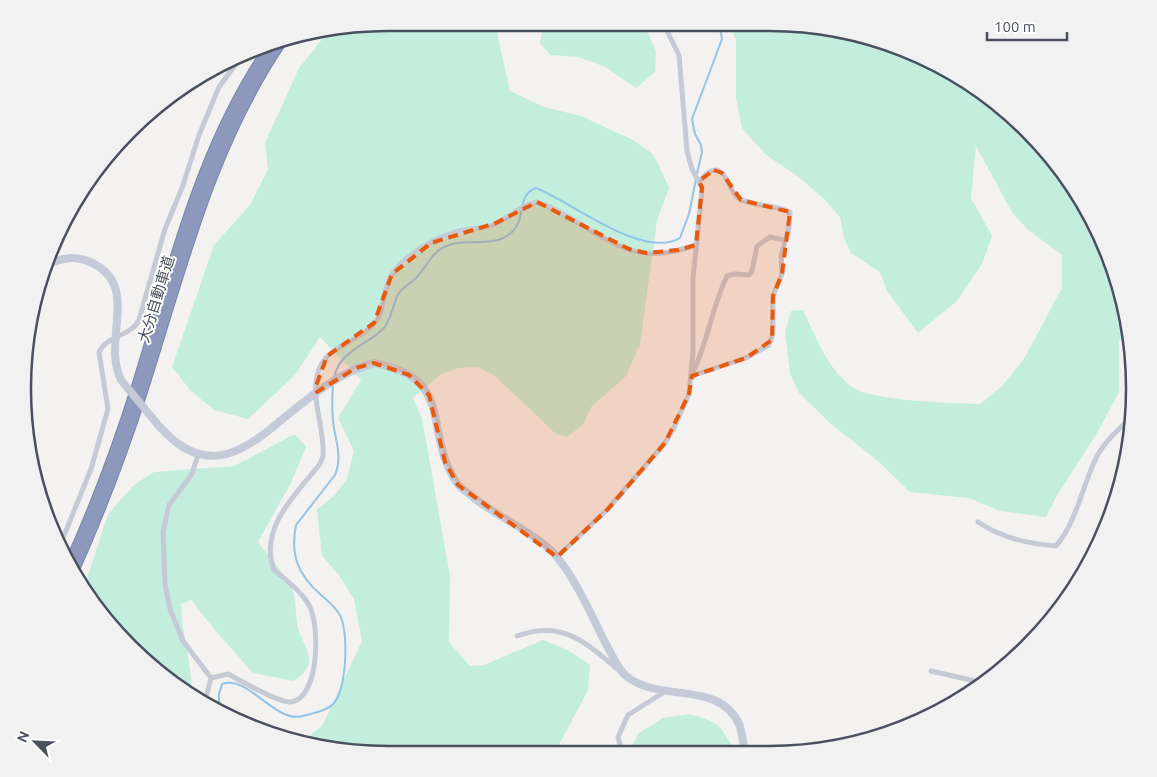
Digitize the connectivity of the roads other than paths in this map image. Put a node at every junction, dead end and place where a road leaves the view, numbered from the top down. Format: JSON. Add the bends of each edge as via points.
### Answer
{"nodes":[{"id":1,"x":667,"y":31,"type":"edge"},
{"id":2,"x":277,"y":49,"type":"edge"},
{"id":3,"x":267,"y":53,"type":"edge"},
{"id":4,"x":234,"y":66,"type":"edge"},
{"id":5,"x":699,"y":181,"type":"junction"},
{"id":6,"x":784,"y":240,"type":"junction"},
{"id":7,"x":696,"y":245,"type":"junction"},
{"id":8,"x":55,"y":261,"type":"edge"},
{"id":9,"x":114,"y":337,"type":"junction"},
{"id":10,"x":692,"y":376,"type":"junction"},
{"id":11,"x":1124,"y":426,"type":"edge"},
{"id":12,"x":198,"y":454,"type":"junction"},
{"id":13,"x":978,"y":522,"type":"dead end"},
{"id":14,"x":63,"y":537,"type":"edge"},
{"id":15,"x":73,"y":555,"type":"edge"},
{"id":16,"x":557,"y":557,"type":"junction"},
{"id":17,"x":77,"y":563,"type":"edge"},
{"id":18,"x":517,"y":636,"type":"dead end"},
{"id":19,"x":621,"y":671,"type":"junction"},
{"id":20,"x":931,"y":671,"type":"dead end"},
{"id":21,"x":211,"y":678,"type":"junction"},
{"id":22,"x":974,"y":681,"type":"edge"},
{"id":23,"x":666,"y":691,"type":"junction"},
{"id":24,"x":207,"y":696,"type":"edge"},
{"id":25,"x":620,"y":746,"type":"edge"},
{"id":26,"x":743,"y":746,"type":"edge"}],
"edges":[{"from":1,"to":5,"type":"street","via":[[679,55],[687,150]]},
{"from":2,"to":17,"type":"highway","name":"大分自動車道","via":[[255,84],[216,166],[177,273],[124,448]]},
{"from":3,"to":15,"type":"highway","name":"大分自動車道","via":[[240,97],[209,162],[170,271],[117,445]]},
{"from":4,"to":9,"type":"street","via":[[220,88],[199,135],[165,229],[140,320]]},
{"from":5,"to":6,"type":"street","via":[[709,172],[718,170],[741,200],[790,212]]},
{"from":5,"to":7,"type":"street","via":[[702,188]]},
{"from":6,"to":10,"type":"street","via":[[770,237],[757,246],[749,275],[727,276],[717,297],[702,354]]},
{"from":6,"to":10,"type":"street","via":[[782,274],[773,296],[773,334],[769,345],[746,358]]},
{"from":7,"to":10,"type":"street"},
{"from":7,"to":21,"type":"street","via":[[660,253],[636,251],[606,239],[563,212],[537,202],[496,224],[458,232],[430,243],[404,261],[392,274],[374,323],[327,356],[318,371],[316,386],[323,456],[285,506],[273,531],[274,570],[294,586],[312,614],[315,662],[309,686],[300,698],[292,702],[282,701],[228,674]]},
{"from":8,"to":9,"type":"street","via":[[73,258],[98,266],[110,276],[116,286],[119,312]]},
{"from":9,"to":12,"type":"street","bridge":true,"via":[[116,369],[121,380],[168,437]]},
{"from":9,"to":14,"type":"street","via":[[99,352],[108,409],[99,447]]},
{"from":10,"to":16,"type":"street","via":[[689,395],[665,443],[608,509]]},
{"from":11,"to":13,"type":"street","via":[[1102,449],[1070,528],[1056,546],[1008,537]]},
{"from":12,"to":16,"type":"street","bridge":true,"via":[[216,456],[245,449],[341,376],[374,363],[393,367],[409,375],[429,395],[445,462],[458,485]]},
{"from":12,"to":21,"type":"street","via":[[192,474],[169,505],[163,532],[164,584],[183,641]]},
{"from":16,"to":19,"type":"street"},
{"from":18,"to":19,"type":"street","via":[[535,631],[566,632],[587,643]]},
{"from":19,"to":23,"type":"street","via":[[640,684]]},
{"from":20,"to":22,"type":"street"},
{"from":21,"to":24,"type":"street"},
{"from":23,"to":25,"type":"street","via":[[628,715],[618,738]]},
{"from":23,"to":26,"type":"street","via":[[705,697],[725,706],[739,725]]}]}
